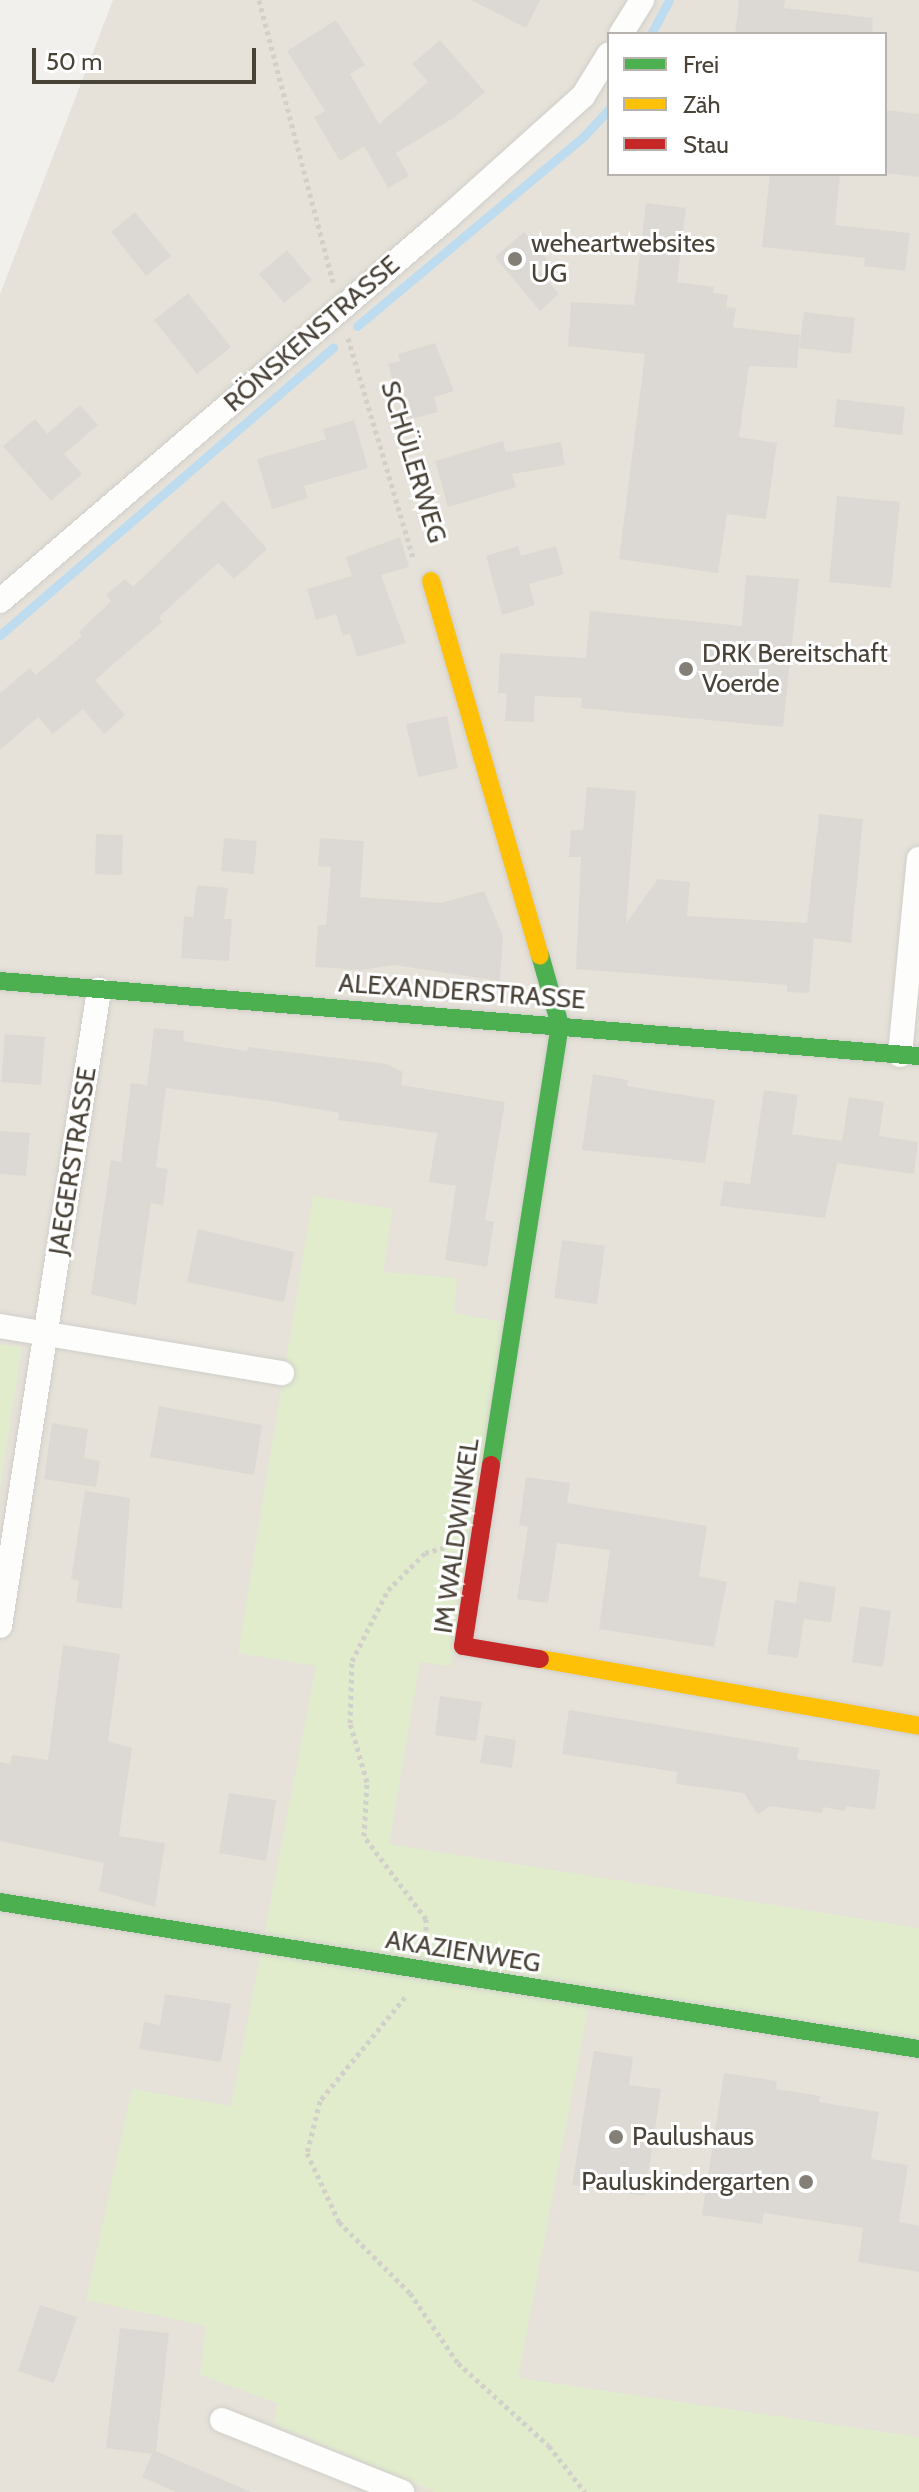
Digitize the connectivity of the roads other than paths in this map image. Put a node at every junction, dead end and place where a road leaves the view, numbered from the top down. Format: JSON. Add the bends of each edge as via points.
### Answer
{"nodes":[{"id":1,"x":642,"y":0,"type":"edge"},
{"id":2,"x":622,"y":32,"type":"edge"},
{"id":3,"x":607,"y":57,"type":"edge"},
{"id":4,"x":431,"y":581,"type":"road end"},
{"id":5,"x":0,"y":601,"type":"edge"},
{"id":6,"x":919,"y":859,"type":"edge"},
{"id":7,"x":0,"y":981,"type":"edge"},
{"id":8,"x":99,"y":990,"type":"junction"},
{"id":9,"x":560,"y":1025,"type":"junction"},
{"id":10,"x":909,"y":1055,"type":"edge"},
{"id":11,"x":0,"y":1326,"type":"edge"},
{"id":12,"x":46,"y":1331,"type":"junction"},
{"id":13,"x":282,"y":1373,"type":"dead end"},
{"id":14,"x":0,"y":1626,"type":"edge"},
{"id":15,"x":919,"y":1726,"type":"edge"},
{"id":16,"x":0,"y":1902,"type":"edge"},
{"id":17,"x":919,"y":2049,"type":"edge"},
{"id":18,"x":222,"y":2420,"type":"dead end"},
{"id":19,"x":402,"y":2492,"type":"edge"}],
"edges":[{"from":1,"to":2,"type":"street"},
{"from":3,"to":5,"type":"street","name":"RÖNSKENSTRASSE","via":[[583,96]]},
{"from":4,"to":9,"type":"street","name":"SCHÜLERWEG"},
{"from":6,"to":10,"type":"street"},
{"from":7,"to":8,"type":"street","name":"ALEXANDERSTRASSE"},
{"from":8,"to":9,"type":"street","name":"ALEXANDERSTRASSE"},
{"from":8,"to":12,"type":"street","name":"JAEGERSTRASSE"},
{"from":9,"to":10,"type":"street","name":"ALEXANDERSTRASSE"},
{"from":9,"to":15,"type":"street","name":"IM WALDWINKEL","via":[[463,1646]]},
{"from":11,"to":12,"type":"street"},
{"from":12,"to":13,"type":"street"},
{"from":12,"to":14,"type":"street","name":"JAEGERSTRASSE"},
{"from":16,"to":17,"type":"street","name":"AKAZIENWEG"},
{"from":18,"to":19,"type":"street"}]}
